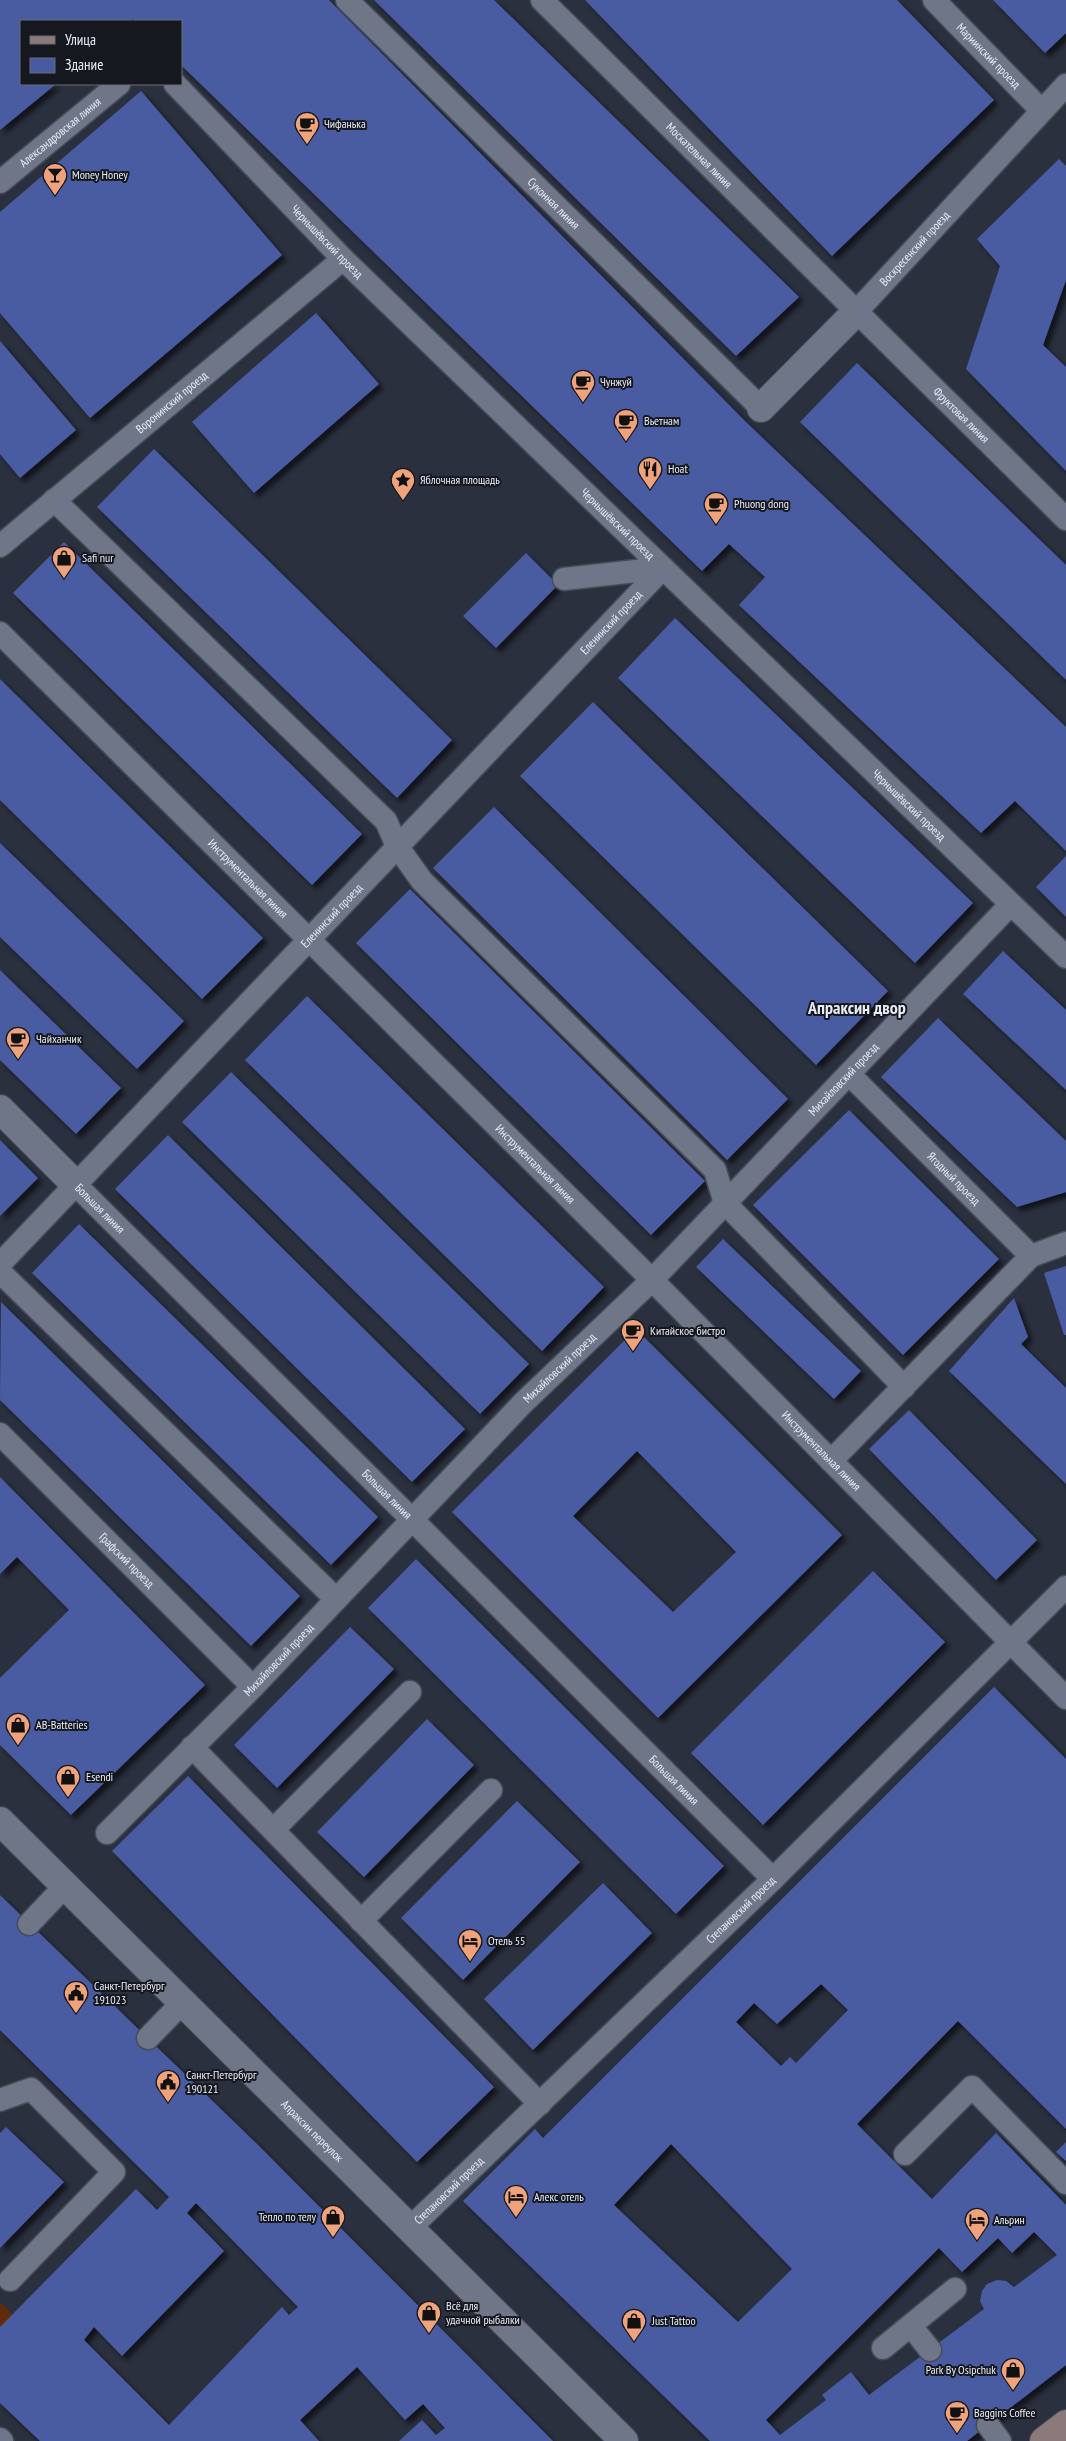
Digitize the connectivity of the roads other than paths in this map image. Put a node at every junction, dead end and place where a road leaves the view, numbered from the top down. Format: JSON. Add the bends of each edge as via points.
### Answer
{"nodes":[{"id":1,"x":347,"y":0,"type":"edge"},
{"id":2,"x":542,"y":0,"type":"edge"},
{"id":3,"x":934,"y":0,"type":"edge"},
{"id":4,"x":118,"y":85,"type":"edge"},
{"id":5,"x":176,"y":85,"type":"edge"},
{"id":6,"x":1066,"y":86,"type":"edge"},
{"id":7,"x":1042,"y":110,"type":"junction"},
{"id":8,"x":0,"y":182,"type":"edge"},
{"id":9,"x":343,"y":259,"type":"junction"},
{"id":10,"x":857,"y":311,"type":"junction"},
{"id":11,"x":761,"y":408,"type":"joint"},
{"id":12,"x":54,"y":500,"type":"junction"},
{"id":13,"x":1066,"y":519,"type":"edge"},
{"id":14,"x":4,"y":533,"type":"edge"},
{"id":15,"x":663,"y":568,"type":"junction"},
{"id":16,"x":564,"y":579,"type":"dead end"},
{"id":17,"x":0,"y":632,"type":"edge"},
{"id":18,"x":397,"y":846,"type":"junction"},
{"id":19,"x":1011,"y":904,"type":"junction"},
{"id":20,"x":310,"y":939,"type":"junction"},
{"id":21,"x":1066,"y":957,"type":"edge"},
{"id":22,"x":849,"y":1074,"type":"junction"},
{"id":23,"x":0,"y":1109,"type":"edge"},
{"id":24,"x":75,"y":1184,"type":"junction"},
{"id":25,"x":725,"y":1203,"type":"junction"},
{"id":26,"x":1066,"y":1243,"type":"edge"},
{"id":27,"x":1030,"y":1256,"type":"junction"},
{"id":28,"x":0,"y":1264,"type":"edge"},
{"id":29,"x":0,"y":1272,"type":"edge"},
{"id":30,"x":652,"y":1280,"type":"junction"},
{"id":31,"x":904,"y":1387,"type":"junction"},
{"id":32,"x":0,"y":1434,"type":"edge"},
{"id":33,"x":831,"y":1461,"type":"junction"},
{"id":34,"x":412,"y":1519,"type":"junction"},
{"id":35,"x":1066,"y":1587,"type":"edge"},
{"id":36,"x":336,"y":1599,"type":"junction"},
{"id":37,"x":1010,"y":1643,"type":"junction"},
{"id":38,"x":252,"y":1687,"type":"junction"},
{"id":39,"x":410,"y":1692,"type":"dead end"},
{"id":40,"x":1066,"y":1698,"type":"edge"},
{"id":41,"x":192,"y":1747,"type":"junction"},
{"id":42,"x":491,"y":1790,"type":"dead end"},
{"id":43,"x":0,"y":1821,"type":"edge"},
{"id":44,"x":273,"y":1830,"type":"junction"},
{"id":45,"x":106,"y":1833,"type":"dead end"},
{"id":46,"x":773,"y":1879,"type":"junction"},
{"id":47,"x":65,"y":1886,"type":"junction"},
{"id":48,"x":362,"y":1921,"type":"junction"},
{"id":49,"x":29,"y":1924,"type":"dead end"},
{"id":50,"x":183,"y":2002,"type":"junction"},
{"id":51,"x":148,"y":2038,"type":"dead end"},
{"id":52,"x":0,"y":2100,"type":"edge"},
{"id":53,"x":540,"y":2104,"type":"junction"},
{"id":54,"x":905,"y":2154,"type":"dead end"},
{"id":55,"x":1066,"y":2183,"type":"edge"},
{"id":56,"x":410,"y":2228,"type":"junction"},
{"id":57,"x":10,"y":2280,"type":"dead end"},
{"id":58,"x":955,"y":2289,"type":"dead end"},
{"id":59,"x":911,"y":2326,"type":"junction"},
{"id":60,"x":883,"y":2348,"type":"dead end"},
{"id":61,"x":930,"y":2350,"type":"dead end"},
{"id":62,"x":1066,"y":2424,"type":"edge"},
{"id":63,"x":624,"y":2441,"type":"edge"},
{"id":64,"x":1044,"y":2441,"type":"edge"}],
"edges":[{"from":1,"to":11,"type":"lane","name":"Суконная линия"},
{"from":2,"to":10,"type":"lane","name":"Москательная линия"},
{"from":3,"to":7,"type":"lane","name":"Мариинский проезд"},
{"from":4,"to":8,"type":"lane","name":"Александровская линия"},
{"from":5,"to":9,"type":"lane","name":"Чернышёвский проезд"},
{"from":6,"to":7,"type":"lane","name":"Воскресенский проезд"},
{"from":7,"to":10,"type":"lane","name":"Воскресенский проезд"},
{"from":9,"to":12,"type":"lane","name":"Воронинский проезд"},
{"from":9,"to":15,"type":"lane","name":"Чернышёвский проезд"},
{"from":10,"to":11,"type":"street","name":"Воскресенский проезд"},
{"from":10,"to":13,"type":"lane","name":"Фруктовая линия"},
{"from":12,"to":14,"type":"lane","name":"Воронинский проезд"},
{"from":12,"to":18,"type":"lane","via":[[386,821]]},
{"from":15,"to":16,"type":"lane"},
{"from":15,"to":18,"type":"lane","name":"Еленинский проезд"},
{"from":15,"to":19,"type":"lane","name":"Чернышёвский проезд"},
{"from":17,"to":20,"type":"lane","name":"Инструментальная линия"},
{"from":18,"to":20,"type":"lane","name":"Еленинский проезд"},
{"from":18,"to":25,"type":"lane","via":[[422,881],[715,1170]]},
{"from":19,"to":21,"type":"lane","name":"Чернышёвский проезд"},
{"from":19,"to":22,"type":"lane","name":"Михайловский проезд"},
{"from":20,"to":24,"type":"lane","name":"Еленинский проезд"},
{"from":20,"to":30,"type":"lane","name":"Инструментальная линия"},
{"from":22,"to":25,"type":"lane","name":"Михайловский проезд"},
{"from":22,"to":27,"type":"lane","name":"Ягодный проезд"},
{"from":23,"to":24,"type":"street","name":"Большая линия"},
{"from":24,"to":28,"type":"lane","name":"Еленинский проезд"},
{"from":24,"to":34,"type":"lane","name":"Большая линия"},
{"from":25,"to":30,"type":"lane","name":"Михайловский проезд"},
{"from":25,"to":31,"type":"lane"},
{"from":26,"to":27,"type":"lane"},
{"from":27,"to":31,"type":"lane"},
{"from":29,"to":36,"type":"lane"},
{"from":30,"to":33,"type":"lane","name":"Инструментальная линия"},
{"from":30,"to":34,"type":"lane","name":"Михайловский проезд","via":[[523,1403]]},
{"from":31,"to":33,"type":"lane"},
{"from":32,"to":38,"type":"lane","name":"Графский проезд"},
{"from":33,"to":37,"type":"lane","name":"Инструментальная линия"},
{"from":34,"to":36,"type":"lane","name":"Михайловский проезд"},
{"from":34,"to":46,"type":"lane","name":"Большая линия"},
{"from":35,"to":37,"type":"lane","name":"Степановский проезд"},
{"from":36,"to":38,"type":"lane","name":"Михайловский проезд"},
{"from":37,"to":40,"type":"lane","name":"Инструментальная линия"},
{"from":37,"to":46,"type":"lane","name":"Степановский проезд"},
{"from":38,"to":41,"type":"lane","name":"Михайловский проезд"},
{"from":39,"to":44,"type":"lane"},
{"from":41,"to":44,"type":"lane"},
{"from":41,"to":45,"type":"lane","name":"Михайловский проезд"},
{"from":42,"to":48,"type":"lane"},
{"from":43,"to":47,"type":"street","name":"Апраксин переулок"},
{"from":44,"to":48,"type":"lane"},
{"from":46,"to":53,"type":"lane","name":"Степановский проезд"},
{"from":47,"to":49,"type":"lane"},
{"from":47,"to":50,"type":"street","name":"Апраксин переулок"},
{"from":48,"to":53,"type":"lane"},
{"from":50,"to":51,"type":"lane"},
{"from":50,"to":56,"type":"street","name":"Апраксин переулок"},
{"from":52,"to":57,"type":"lane","via":[[31,2089],[72,2116],[114,2172]]},
{"from":53,"to":56,"type":"lane","name":"Степановский проезд"},
{"from":54,"to":55,"type":"lane","via":[[972,2087]]},
{"from":56,"to":63,"type":"street","name":"Апраксин переулок"},
{"from":58,"to":59,"type":"lane"},
{"from":59,"to":60,"type":"lane"},
{"from":59,"to":61,"type":"lane"},
{"from":62,"to":64,"type":"main road"}]}
